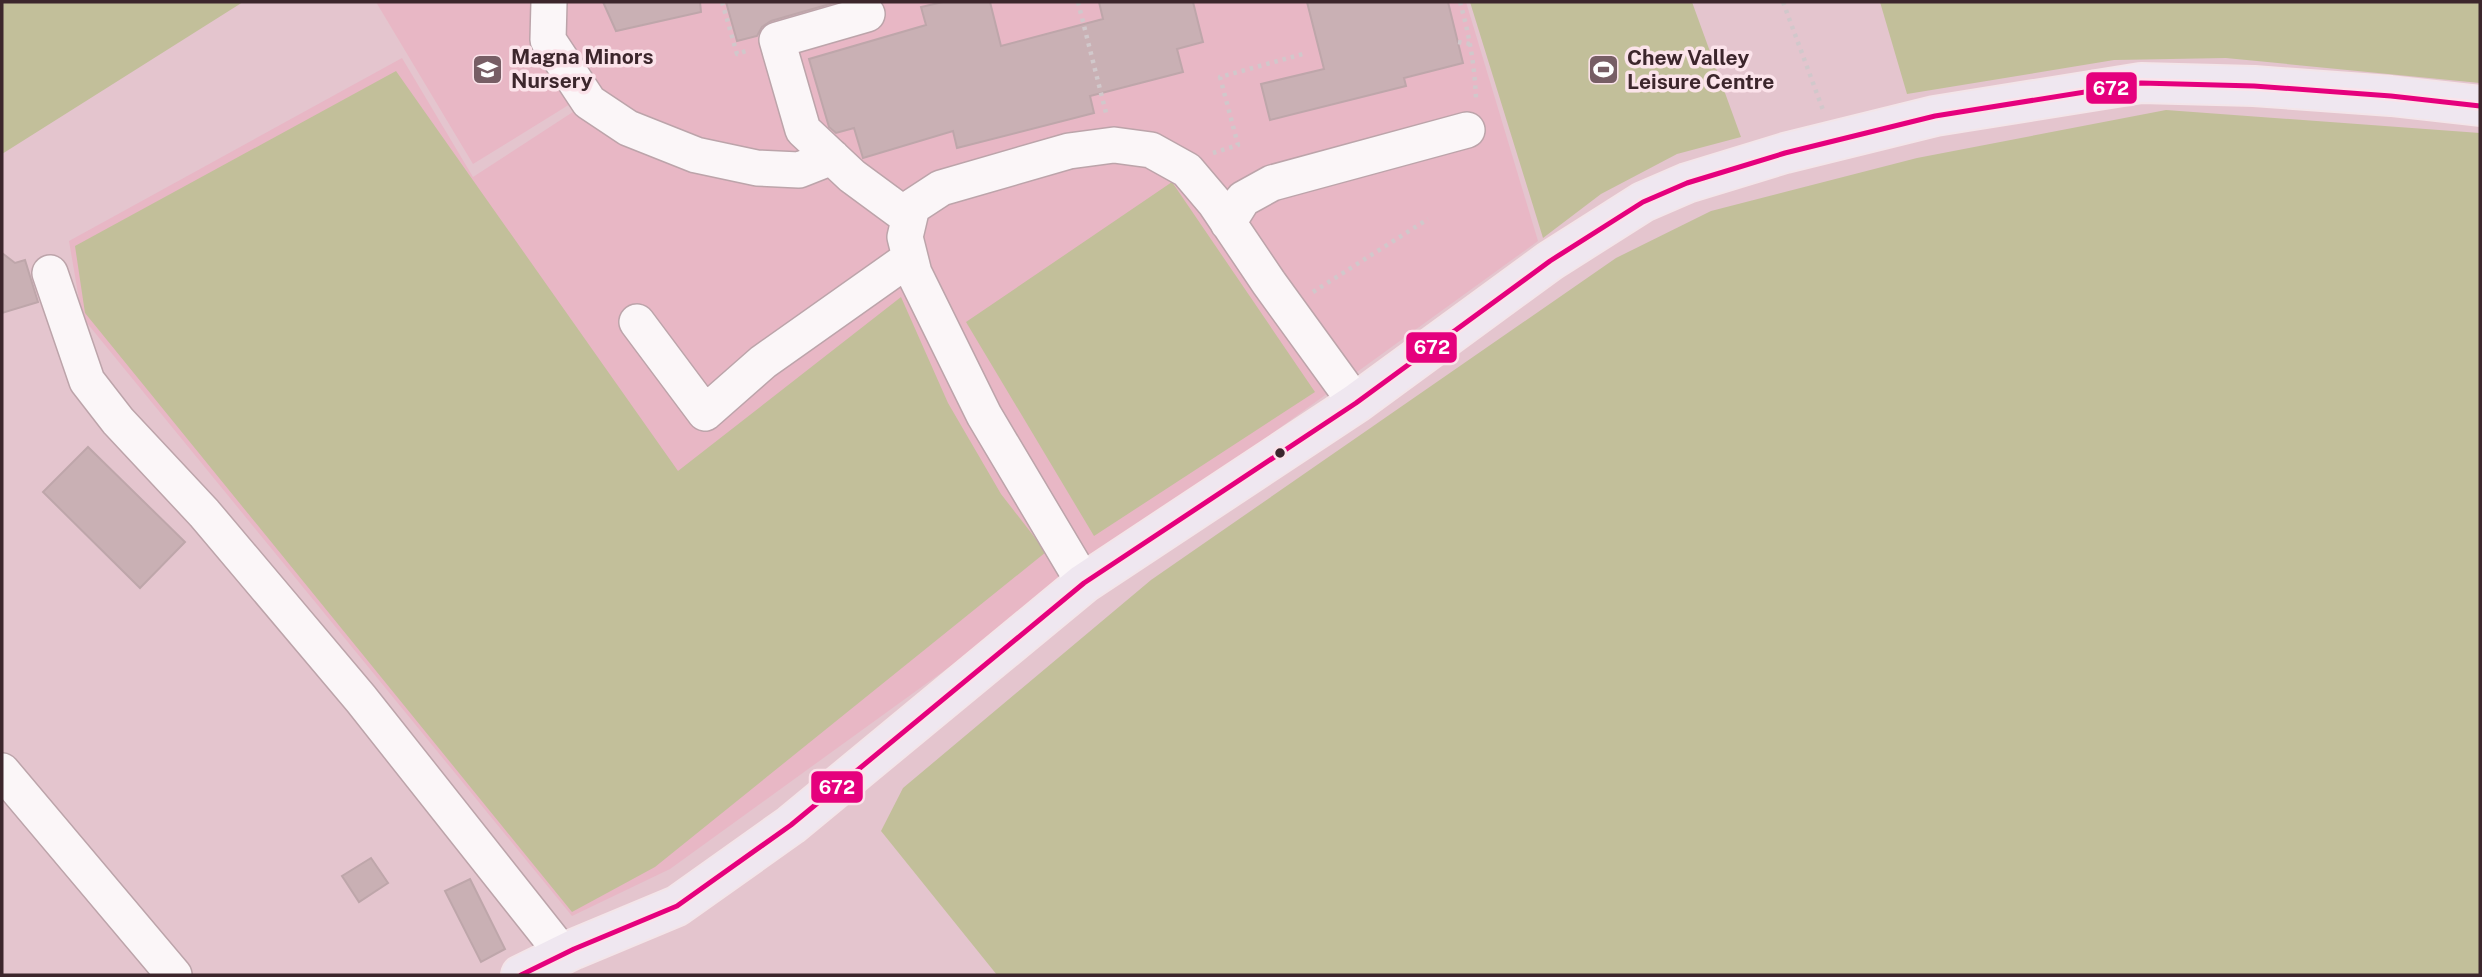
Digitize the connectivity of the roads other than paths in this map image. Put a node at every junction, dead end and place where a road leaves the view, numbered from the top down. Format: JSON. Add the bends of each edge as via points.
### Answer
{"nodes":[{"id":1,"x":549,"y":2,"type":"edge"},
{"id":2,"x":867,"y":13,"type":"dead end"},
{"id":3,"x":2480,"y":106,"type":"edge"},
{"id":4,"x":1467,"y":130,"type":"road end"},
{"id":5,"x":832,"y":157,"type":"junction"},
{"id":6,"x":909,"y":218,"type":"junction"},
{"id":7,"x":1228,"y":223,"type":"junction"},
{"id":8,"x":910,"y":258,"type":"junction"},
{"id":9,"x":50,"y":273,"type":"dead end"},
{"id":10,"x":636,"y":323,"type":"dead end"},
{"id":11,"x":1356,"y":403,"type":"junction"},
{"id":12,"x":1084,"y":583,"type":"junction"},
{"id":13,"x":2,"y":771,"type":"edge"},
{"id":14,"x":563,"y":954,"type":"junction"},
{"id":15,"x":174,"y":975,"type":"edge"},
{"id":16,"x":521,"y":975,"type":"edge"}],
"edges":[{"from":1,"to":5,"type":"lane","via":[[548,40],[589,102],[628,128],[696,155],[757,168],[799,170]]},
{"from":2,"to":5,"type":"lane","via":[[777,40],[803,130]]},
{"from":3,"to":11,"type":"main road","via":[[2254,86],[2141,83],[1935,116],[1785,153],[1687,183],[1643,202],[1550,261]]},
{"from":4,"to":7,"type":"lane","via":[[1272,183],[1243,199]]},
{"from":5,"to":6,"type":"lane"},
{"from":6,"to":7,"type":"lane","via":[[912,207],[941,188],[1069,151],[1114,145],[1152,150],[1187,170]]},
{"from":6,"to":8,"type":"lane","via":[[905,237]]},
{"from":7,"to":11,"type":"lane"},
{"from":8,"to":10,"type":"lane","via":[[763,362],[705,413]]},
{"from":8,"to":12,"type":"lane","via":[[984,415]]},
{"from":9,"to":14,"type":"lane","via":[[87,381],[361,699]]},
{"from":11,"to":12,"type":"main road"},
{"from":12,"to":14,"type":"main road","via":[[791,825],[677,906]]},
{"from":13,"to":15,"type":"lane"},
{"from":14,"to":16,"type":"main road"}]}
